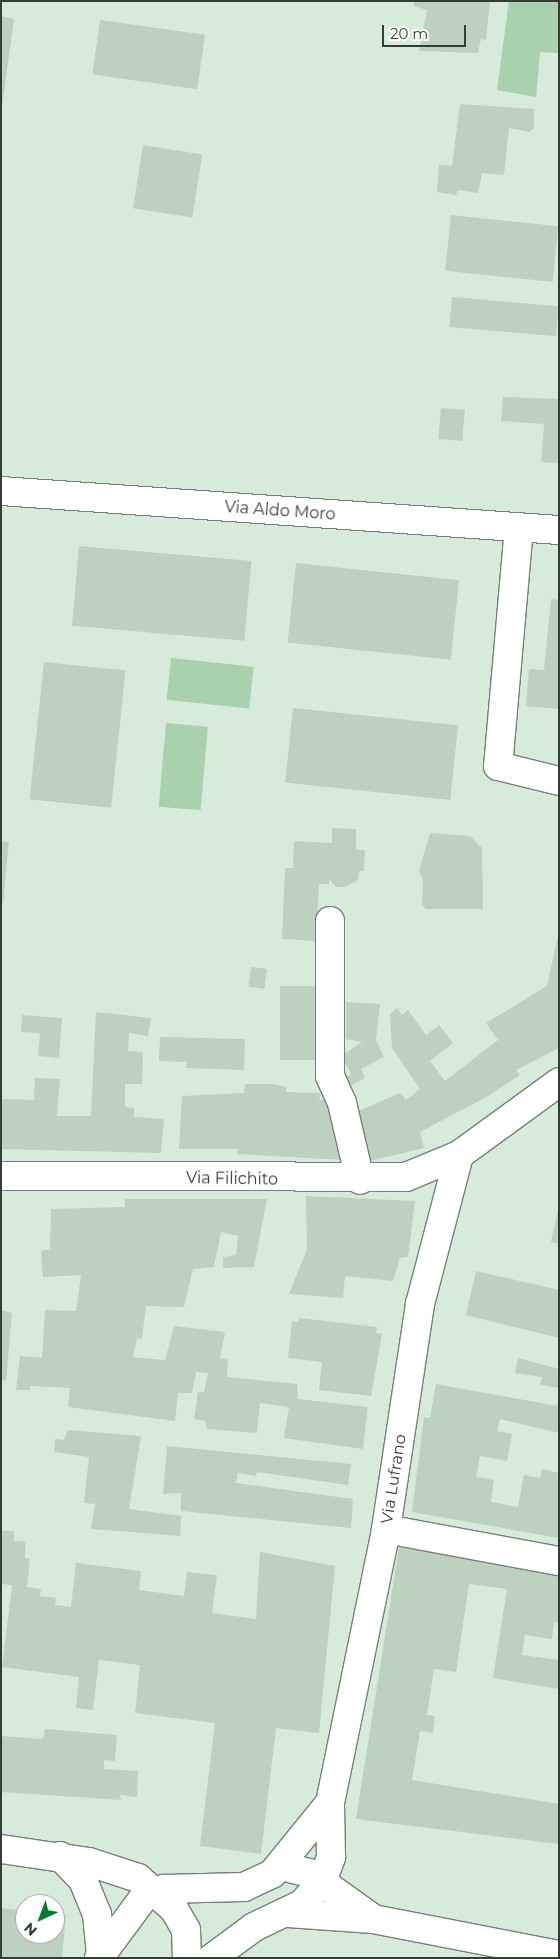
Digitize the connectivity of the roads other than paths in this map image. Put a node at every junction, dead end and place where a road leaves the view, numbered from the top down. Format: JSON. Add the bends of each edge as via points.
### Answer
{"nodes":[{"id":1,"x":1,"y":491,"type":"edge"},
{"id":2,"x":519,"y":527,"type":"junction"},
{"id":3,"x":559,"y":530,"type":"edge"},
{"id":4,"x":559,"y":781,"type":"edge"},
{"id":5,"x":330,"y":921,"type":"dead end"},
{"id":6,"x":559,"y":1082,"type":"edge"},
{"id":7,"x":459,"y":1155,"type":"junction"},
{"id":8,"x":1,"y":1176,"type":"edge"},
{"id":9,"x":360,"y":1180,"type":"junction"},
{"id":10,"x":386,"y":1529,"type":"junction"},
{"id":11,"x":559,"y":1561,"type":"edge"},
{"id":12,"x":330,"y":1803,"type":"junction"},
{"id":13,"x":1,"y":1849,"type":"edge"},
{"id":14,"x":60,"y":1856,"type":"junction"},
{"id":15,"x":281,"y":1866,"type":"junction"},
{"id":16,"x":322,"y":1882,"type":"junction"},
{"id":17,"x":156,"y":1893,"type":"junction"},
{"id":18,"x":288,"y":1913,"type":"junction"},
{"id":19,"x":373,"y":1919,"type":"junction"},
{"id":20,"x":559,"y":1955,"type":"edge"},
{"id":21,"x":100,"y":1956,"type":"edge"},
{"id":22,"x":188,"y":1958,"type":"edge"},
{"id":23,"x":212,"y":1958,"type":"edge"}],
"edges":[{"from":1,"to":2,"type":"street","name":"Via Aldo Moro"},
{"from":2,"to":3,"type":"street","name":"Via Aldo Moro"},
{"from":2,"to":4,"type":"street","via":[[498,766]]},
{"from":5,"to":9,"type":"street","via":[[330,1076],[342,1103]]},
{"from":6,"to":7,"type":"street","name":"Via Filichito"},
{"from":7,"to":9,"type":"street","name":"Via Filichito","via":[[406,1177]]},
{"from":7,"to":10,"type":"street","name":"Via Lufrano","via":[[420,1304]]},
{"from":8,"to":9,"type":"street","name":"Via Filichito"},
{"from":10,"to":11,"type":"street"},
{"from":10,"to":12,"type":"street","name":"Via Lufrano"},
{"from":12,"to":15,"type":"street","name":"Via Lufrano"},
{"from":12,"to":16,"type":"street","name":"Via Lufrano","via":[[331,1857]]},
{"from":13,"to":14,"type":"street"},
{"from":14,"to":17,"type":"street","via":[[138,1878]]},
{"from":14,"to":21,"type":"street","via":[[83,1880],[97,1914]]},
{"from":15,"to":16,"type":"street"},
{"from":15,"to":17,"type":"street","name":"Via Lufrano","via":[[244,1886]]},
{"from":16,"to":18,"type":"street","name":"Via Lufrano"},
{"from":16,"to":19,"type":"street"},
{"from":17,"to":21,"type":"street","via":[[144,1897]]},
{"from":17,"to":22,"type":"street","via":[[174,1909],[186,1930]]},
{"from":18,"to":19,"type":"street"},
{"from":18,"to":23,"type":"street","name":"Via Lufrano","via":[[254,1927]]},
{"from":19,"to":20,"type":"street"}]}
